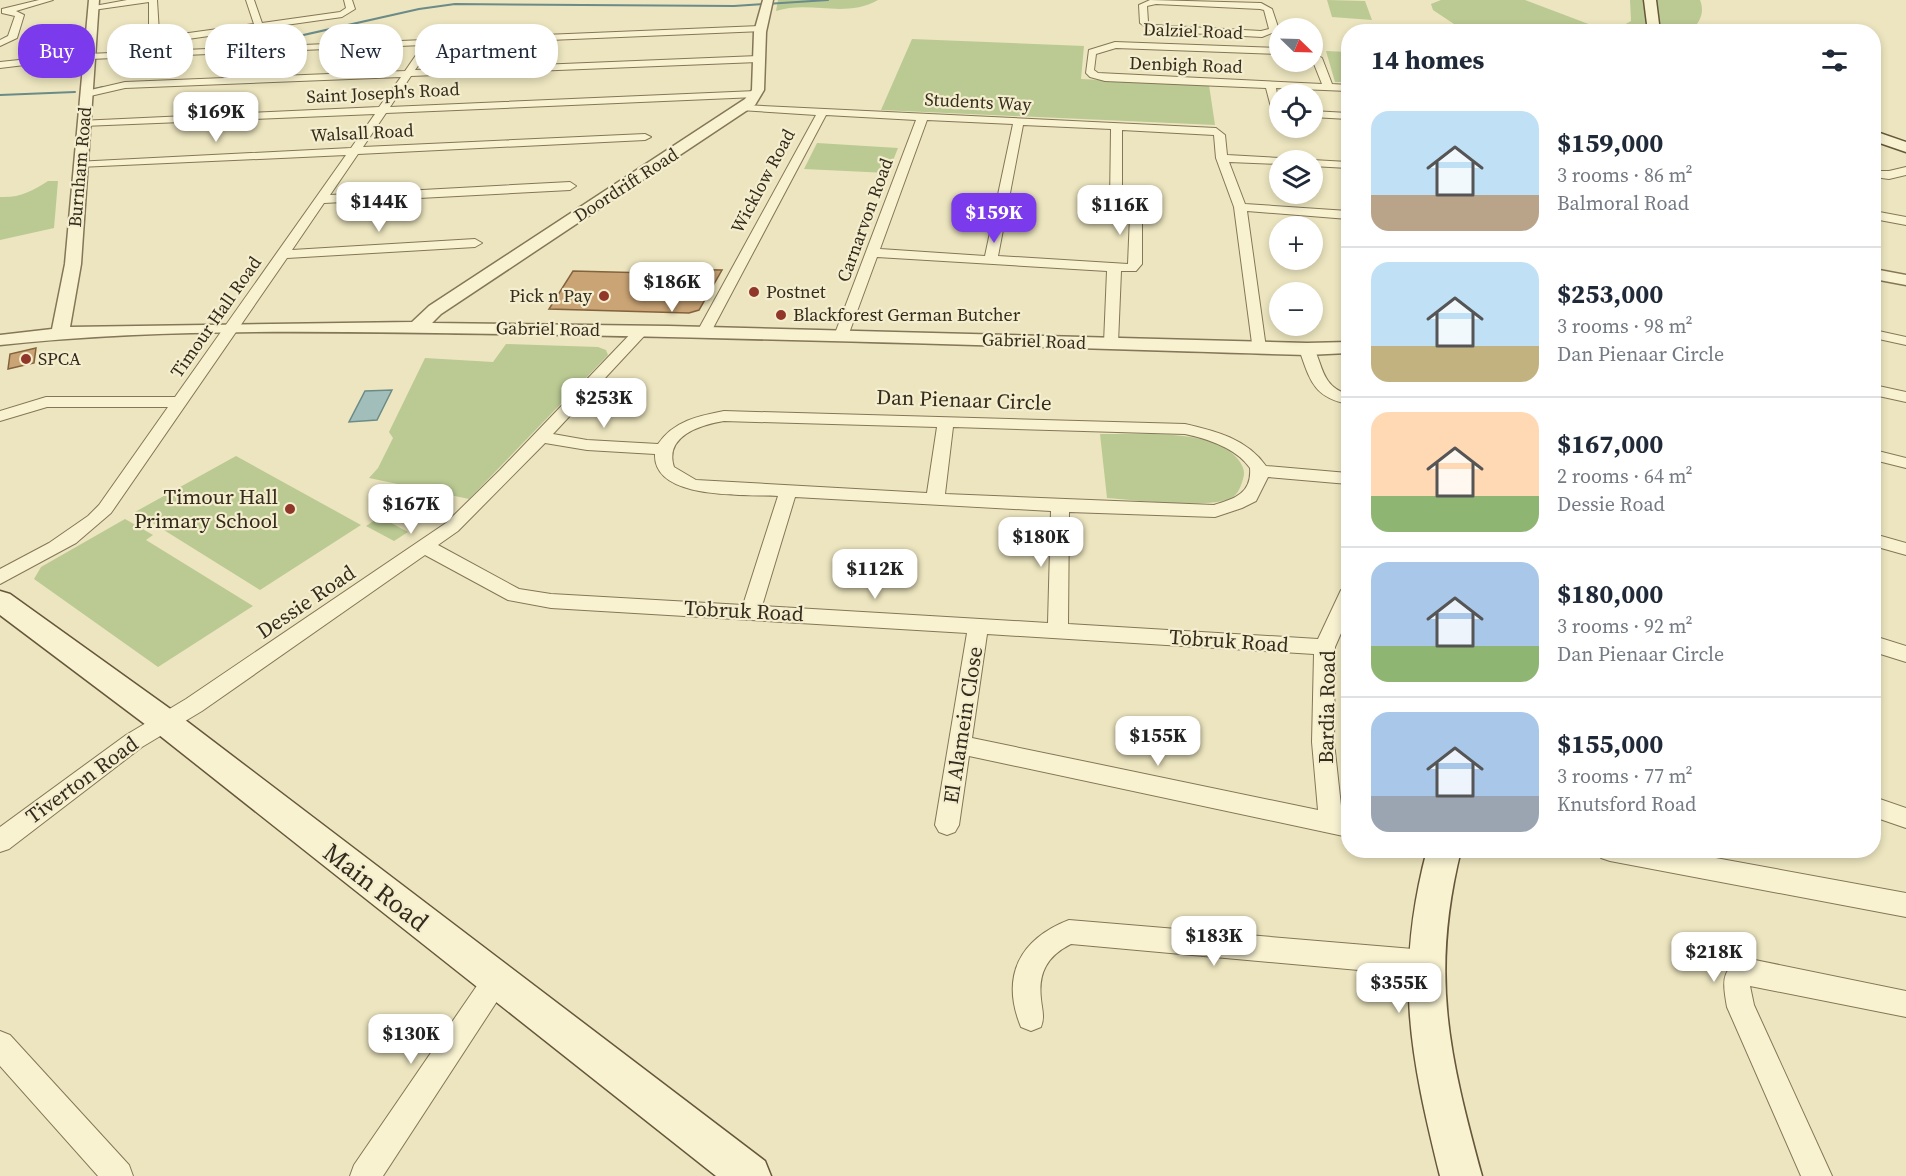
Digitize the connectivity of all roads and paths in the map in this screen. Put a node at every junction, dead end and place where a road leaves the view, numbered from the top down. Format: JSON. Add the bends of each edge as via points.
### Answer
{"nodes":[{"id":1,"x":49,"y":0,"type":"edge"},
{"id":2,"x":147,"y":0,"type":"edge"},
{"id":3,"x":153,"y":0,"type":"edge"},
{"id":4,"x":250,"y":0,"type":"edge"},
{"id":5,"x":348,"y":0,"type":"edge"},
{"id":6,"x":1650,"y":0,"type":"edge"},
{"id":7,"x":93,"y":4,"type":"edge"},
{"id":8,"x":767,"y":4,"type":"edge"},
{"id":9,"x":4,"y":12,"type":"edge"},
{"id":10,"x":92,"y":24,"type":"edge"},
{"id":11,"x":258,"y":24,"type":"edge"},
{"id":12,"x":273,"y":24,"type":"edge"},
{"id":13,"x":1653,"y":24,"type":"edge"},
{"id":14,"x":760,"y":29,"type":"junction"},
{"id":15,"x":1223,"y":32,"type":"junction"},
{"id":16,"x":205,"y":34,"type":"edge"},
{"id":17,"x":558,"y":37,"type":"edge"},
{"id":18,"x":415,"y":43,"type":"edge"},
{"id":19,"x":0,"y":44,"type":"edge"},
{"id":20,"x":1226,"y":49,"type":"junction"},
{"id":21,"x":1269,"y":51,"type":"edge"},
{"id":22,"x":95,"y":56,"type":"edge"},
{"id":23,"x":758,"y":59,"type":"junction"},
{"id":24,"x":18,"y":63,"type":"edge"},
{"id":25,"x":415,"y":64,"type":"edge"},
{"id":26,"x":0,"y":65,"type":"edge"},
{"id":27,"x":1322,"y":72,"type":"edge"},
{"id":28,"x":408,"y":74,"type":"junction"},
{"id":29,"x":1094,"y":75,"type":"joint"},
{"id":30,"x":87,"y":78,"type":"edge"},
{"id":31,"x":1269,"y":85,"type":"edge"},
{"id":32,"x":1323,"y":87,"type":"edge"},
{"id":33,"x":1328,"y":87,"type":"junction"},
{"id":34,"x":1341,"y":88,"type":"edge"},
{"id":35,"x":86,"y":91,"type":"junction"},
{"id":36,"x":756,"y":94,"type":"junction"},
{"id":37,"x":744,"y":108,"type":"junction"},
{"id":38,"x":383,"y":110,"type":"junction"},
{"id":39,"x":823,"y":111,"type":"junction"},
{"id":40,"x":1323,"y":115,"type":"edge"},
{"id":41,"x":923,"y":116,"type":"junction"},
{"id":42,"x":1341,"y":116,"type":"edge"},
{"id":43,"x":1019,"y":120,"type":"junction"},
{"id":44,"x":83,"y":123,"type":"junction"},
{"id":45,"x":1117,"y":125,"type":"junction"},
{"id":46,"x":645,"y":137,"type":"dead end"},
{"id":47,"x":1881,"y":138,"type":"edge"},
{"id":48,"x":1906,"y":147,"type":"edge"},
{"id":49,"x":354,"y":151,"type":"junction"},
{"id":50,"x":1222,"y":158,"type":"junction"},
{"id":51,"x":1269,"y":160,"type":"edge"},
{"id":52,"x":79,"y":164,"type":"junction"},
{"id":53,"x":1323,"y":164,"type":"edge"},
{"id":54,"x":1341,"y":165,"type":"edge"},
{"id":55,"x":1906,"y":171,"type":"edge"},
{"id":56,"x":1881,"y":174,"type":"edge"},
{"id":57,"x":570,"y":186,"type":"dead end"},
{"id":58,"x":322,"y":199,"type":"junction"},
{"id":59,"x":1240,"y":207,"type":"junction"},
{"id":60,"x":1341,"y":214,"type":"edge"},
{"id":61,"x":1881,"y":216,"type":"edge"},
{"id":62,"x":1906,"y":221,"type":"edge"},
{"id":63,"x":475,"y":243,"type":"dead end"},
{"id":64,"x":873,"y":253,"type":"junction"},
{"id":65,"x":284,"y":254,"type":"junction"},
{"id":66,"x":991,"y":260,"type":"junction"},
{"id":67,"x":1114,"y":267,"type":"junction"},
{"id":68,"x":1881,"y":275,"type":"edge"},
{"id":69,"x":1906,"y":280,"type":"edge"},
{"id":70,"x":232,"y":328,"type":"junction"},
{"id":71,"x":416,"y":328,"type":"junction"},
{"id":72,"x":641,"y":331,"type":"junction"},
{"id":73,"x":704,"y":332,"type":"junction"},
{"id":74,"x":60,"y":333,"type":"junction"},
{"id":75,"x":841,"y":336,"type":"junction"},
{"id":76,"x":1881,"y":336,"type":"edge"},
{"id":77,"x":0,"y":340,"type":"edge"},
{"id":78,"x":1906,"y":341,"type":"edge"},
{"id":79,"x":1111,"y":343,"type":"junction"},
{"id":80,"x":1258,"y":348,"type":"junction"},
{"id":81,"x":1341,"y":348,"type":"edge"},
{"id":82,"x":1307,"y":349,"type":"junction"},
{"id":83,"x":1881,"y":392,"type":"edge"},
{"id":84,"x":1341,"y":397,"type":"edge"},
{"id":85,"x":1906,"y":397,"type":"edge"},
{"id":86,"x":181,"y":402,"type":"junction"},
{"id":87,"x":0,"y":416,"type":"edge"},
{"id":88,"x":946,"y":422,"type":"junction"},
{"id":89,"x":542,"y":437,"type":"junction"},
{"id":90,"x":664,"y":448,"type":"junction"},
{"id":91,"x":1881,"y":457,"type":"edge"},
{"id":92,"x":1906,"y":463,"type":"edge"},
{"id":93,"x":1259,"y":471,"type":"junction"},
{"id":94,"x":1341,"y":477,"type":"edge"},
{"id":95,"x":788,"y":491,"type":"junction"},
{"id":96,"x":935,"y":499,"type":"junction"},
{"id":97,"x":1060,"y":506,"type":"junction"},
{"id":98,"x":1881,"y":542,"type":"edge"},
{"id":99,"x":426,"y":547,"type":"junction"},
{"id":100,"x":1906,"y":549,"type":"edge"},
{"id":101,"x":0,"y":577,"type":"edge"},
{"id":102,"x":0,"y":601,"type":"edge"},
{"id":103,"x":751,"y":611,"type":"junction"},
{"id":104,"x":1341,"y":612,"type":"edge"},
{"id":105,"x":978,"y":625,"type":"junction"},
{"id":106,"x":1058,"y":630,"type":"junction"},
{"id":107,"x":1881,"y":646,"type":"edge"},
{"id":108,"x":1325,"y":647,"type":"junction"},
{"id":109,"x":1906,"y":654,"type":"edge"},
{"id":110,"x":165,"y":722,"type":"junction"},
{"id":111,"x":959,"y":745,"type":"junction"},
{"id":112,"x":1881,"y":809,"type":"edge"},
{"id":113,"x":1906,"y":818,"type":"edge"},
{"id":114,"x":947,"y":825,"type":"dead end"},
{"id":115,"x":1340,"y":826,"type":"edge"},
{"id":116,"x":3,"y":835,"type":"edge"},
{"id":117,"x":1442,"y":858,"type":"edge"},
{"id":118,"x":1653,"y":858,"type":"edge"},
{"id":119,"x":1906,"y":905,"type":"edge"},
{"id":120,"x":1425,"y":963,"type":"junction"},
{"id":121,"x":496,"y":980,"type":"junction"},
{"id":122,"x":1906,"y":1004,"type":"edge"},
{"id":123,"x":1031,"y":1017,"type":"dead end"},
{"id":124,"x":0,"y":1045,"type":"edge"},
{"id":125,"x":118,"y":1176,"type":"edge"},
{"id":126,"x":365,"y":1176,"type":"edge"},
{"id":127,"x":750,"y":1176,"type":"edge"},
{"id":128,"x":1461,"y":1176,"type":"edge"},
{"id":129,"x":1817,"y":1176,"type":"edge"}],
"edges":[{"from":1,"to":9,"type":"street"},
{"from":2,"to":7,"type":"street"},
{"from":3,"to":16,"type":"street","via":[[157,38]]},
{"from":4,"to":11,"type":"street"},
{"from":5,"to":12,"type":"street","via":[[351,9],[342,14]]},
{"from":6,"to":13,"type":"main road"},
{"from":7,"to":10,"type":"street","name":"Burnham Road"},
{"from":8,"to":14,"type":"street"},
{"from":9,"to":19,"type":"street","via":[[20,15],[12,38]]},
{"from":14,"to":17,"type":"street"},
{"from":14,"to":23,"type":"street"},
{"from":15,"to":15,"type":"street","via":[[1147,27],[1143,23],[1143,5],[1155,1],[1262,6],[1268,9],[1274,30],[1268,34]]},
{"from":15,"to":20,"type":"street"},
{"from":18,"to":22,"type":"street"},
{"from":20,"to":21,"type":"street","name":"Dalziel Road"},
{"from":20,"to":29,"type":"street","name":"Dalziel Road","via":[[1122,45],[1106,48],[1091,54],[1089,71]]},
{"from":23,"to":28,"type":"street"},
{"from":23,"to":36,"type":"street"},
{"from":24,"to":26,"type":"street"},
{"from":25,"to":28,"type":"street","name":"Timour Hall Road"},
{"from":27,"to":33,"type":"street"},
{"from":28,"to":35,"type":"street","via":[[125,85]]},
{"from":28,"to":38,"type":"street","name":"Timour Hall Road"},
{"from":29,"to":31,"type":"street","name":"Denbigh Road"},
{"from":30,"to":35,"type":"street","name":"Burnham Road"},
{"from":32,"to":33,"type":"street","name":"Denbigh Road"},
{"from":33,"to":34,"type":"street","name":"Denbigh Road"},
{"from":35,"to":44,"type":"street","name":"Burnham Road"},
{"from":36,"to":37,"type":"street","name":"Doordrift Road"},
{"from":36,"to":38,"type":"street","name":"Saint Joseph's Road"},
{"from":37,"to":39,"type":"street","name":"Students Way"},
{"from":37,"to":71,"type":"street","name":"Doordrift Road","via":[[435,310]]},
{"from":38,"to":44,"type":"street","name":"Saint Joseph's Road"},
{"from":38,"to":49,"type":"street","name":"Timour Hall Road"},
{"from":39,"to":41,"type":"street","name":"Students Way"},
{"from":39,"to":73,"type":"street","name":"Wicklow Road"},
{"from":40,"to":42,"type":"street"},
{"from":41,"to":43,"type":"street","name":"Students Way"},
{"from":41,"to":64,"type":"street","name":"Carnarvon Road"},
{"from":43,"to":45,"type":"street","name":"Students Way"},
{"from":43,"to":66,"type":"street"},
{"from":44,"to":52,"type":"street","name":"Burnham Road"},
{"from":45,"to":50,"type":"street","name":"Students Way","via":[[1216,130]]},
{"from":45,"to":67,"type":"street","via":[[1116,202],[1136,214],[1135,264],[1131,268]]},
{"from":46,"to":49,"type":"street","name":"Walsall Road"},
{"from":47,"to":48,"type":"main road"},
{"from":49,"to":52,"type":"street","name":"Walsall Road"},
{"from":49,"to":58,"type":"street","name":"Timour Hall Road"},
{"from":50,"to":51,"type":"street"},
{"from":50,"to":59,"type":"street"},
{"from":52,"to":74,"type":"street","name":"Burnham Road","via":[[73,264]]},
{"from":53,"to":54,"type":"street"},
{"from":55,"to":56,"type":"street"},
{"from":57,"to":58,"type":"street"},
{"from":58,"to":65,"type":"street","name":"Timour Hall Road"},
{"from":59,"to":60,"type":"street"},
{"from":59,"to":80,"type":"street"},
{"from":61,"to":62,"type":"street"},
{"from":63,"to":65,"type":"street"},
{"from":64,"to":66,"type":"street"},
{"from":64,"to":75,"type":"street","name":"Carnarvon Road"},
{"from":65,"to":70,"type":"street","name":"Timour Hall Road"},
{"from":66,"to":67,"type":"street"},
{"from":67,"to":79,"type":"street"},
{"from":68,"to":69,"type":"street"},
{"from":70,"to":71,"type":"street","name":"Gabriel Road"},
{"from":70,"to":74,"type":"street","name":"Gabriel Road"},
{"from":70,"to":86,"type":"street","name":"Timour Hall Road"},
{"from":71,"to":72,"type":"street","name":"Gabriel Road"},
{"from":72,"to":73,"type":"street","name":"Gabriel Road"},
{"from":72,"to":89,"type":"street","name":"Dessie Road"},
{"from":73,"to":75,"type":"street","name":"Gabriel Road"},
{"from":74,"to":77,"type":"street","name":"Gabriel Road"},
{"from":75,"to":79,"type":"street","name":"Gabriel Road"},
{"from":76,"to":78,"type":"street"},
{"from":79,"to":80,"type":"street","name":"Gabriel Road"},
{"from":80,"to":82,"type":"street","name":"Gabriel Road"},
{"from":81,"to":82,"type":"street","name":"Gabriel Road"},
{"from":82,"to":84,"type":"street","via":[[1321,388]]},
{"from":83,"to":85,"type":"street"},
{"from":86,"to":87,"type":"street","via":[[45,402]]},
{"from":86,"to":101,"type":"street","name":"Timour Hall Road","via":[[92,524]]},
{"from":88,"to":90,"type":"street","name":"Dan Pienaar Circle","via":[[724,416],[688,426]]},
{"from":88,"to":93,"type":"street","name":"Dan Pienaar Circle","via":[[1206,432],[1243,449]]},
{"from":88,"to":96,"type":"street"},
{"from":89,"to":90,"type":"street","via":[[587,445]]},
{"from":89,"to":99,"type":"street","name":"Dessie Road","via":[[472,510]]},
{"from":90,"to":95,"type":"street","via":[[668,470],[693,485]]},
{"from":91,"to":92,"type":"street"},
{"from":93,"to":94,"type":"street"},
{"from":93,"to":97,"type":"street","via":[[1253,494],[1215,511]]},
{"from":95,"to":96,"type":"street"},
{"from":95,"to":103,"type":"street"},
{"from":96,"to":97,"type":"street"},
{"from":97,"to":106,"type":"street"},
{"from":98,"to":100,"type":"street"},
{"from":99,"to":103,"type":"street","name":"Tobruk Road","via":[[514,596]]},
{"from":99,"to":110,"type":"street","name":"Dessie Road"},
{"from":102,"to":110,"type":"main road","name":"Main Road"},
{"from":103,"to":105,"type":"street","name":"Tobruk Road"},
{"from":104,"to":108,"type":"street","name":"Bardia Road"},
{"from":105,"to":106,"type":"street","name":"Tobruk Road"},
{"from":105,"to":111,"type":"street","name":"El Alamein Close"},
{"from":106,"to":108,"type":"street","name":"Tobruk Road"},
{"from":107,"to":109,"type":"street"},
{"from":108,"to":115,"type":"street","name":"Bardia Road","via":[[1323,742]]},
{"from":110,"to":116,"type":"street","name":"Tiverton Road"},
{"from":110,"to":121,"type":"main road","name":"Main Road"},
{"from":111,"to":114,"type":"street","name":"El Alamein Close"},
{"from":111,"to":115,"type":"street"},
{"from":112,"to":113,"type":"street"},
{"from":117,"to":120,"type":"main road","via":[[1431,902]]},
{"from":118,"to":119,"type":"street"},
{"from":120,"to":123,"type":"street","via":[[1069,932],[1052,939],[1030,966],[1025,982]]},
{"from":120,"to":128,"type":"main road","via":[[1430,1045]]},
{"from":121,"to":126,"type":"street"},
{"from":121,"to":127,"type":"main road","name":"Main Road"},
{"from":122,"to":129,"type":"street","via":[[1755,973],[1743,974],[1737,981],[1742,1007]]},
{"from":124,"to":125,"type":"street"}]}
